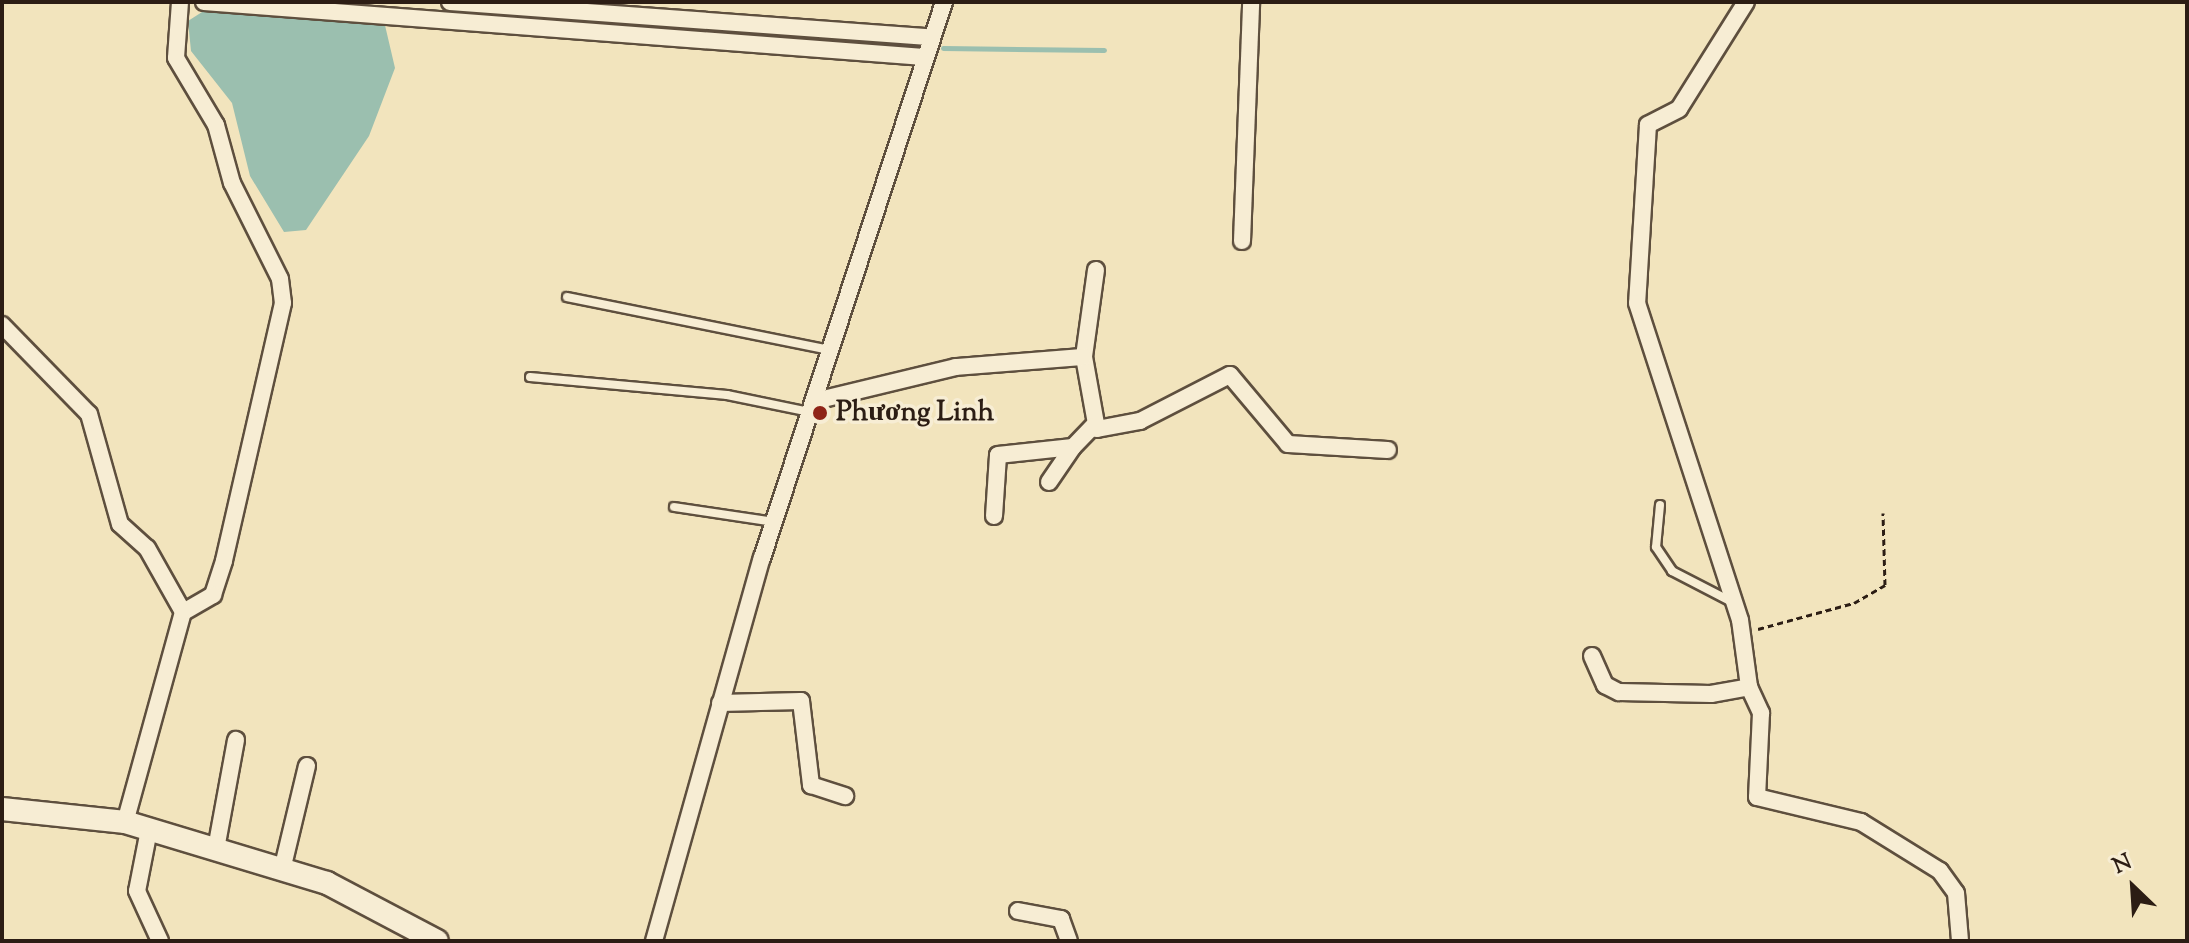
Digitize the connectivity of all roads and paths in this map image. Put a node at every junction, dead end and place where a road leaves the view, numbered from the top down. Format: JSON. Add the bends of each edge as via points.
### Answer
{"nodes":[{"id":1,"x":180,"y":2,"type":"edge"},
{"id":2,"x":204,"y":2,"type":"edge"},
{"id":3,"x":450,"y":2,"type":"edge"},
{"id":4,"x":944,"y":2,"type":"edge"},
{"id":5,"x":1251,"y":2,"type":"edge"},
{"id":6,"x":1746,"y":2,"type":"edge"},
{"id":7,"x":641,"y":10,"type":"edge"},
{"id":8,"x":932,"y":37,"type":"junction"},
{"id":9,"x":924,"y":57,"type":"junction"},
{"id":10,"x":1242,"y":241,"type":"dead end"},
{"id":11,"x":1096,"y":270,"type":"dead end"},
{"id":12,"x":567,"y":297,"type":"dead end"},
{"id":13,"x":2,"y":325,"type":"edge"},
{"id":14,"x":831,"y":350,"type":"junction"},
{"id":15,"x":1084,"y":357,"type":"junction"},
{"id":16,"x":530,"y":377,"type":"dead end"},
{"id":17,"x":812,"y":406,"type":"junction"},
{"id":18,"x":1093,"y":426,"type":"junction"},
{"id":19,"x":1073,"y":447,"type":"junction"},
{"id":20,"x":1388,"y":450,"type":"dead end"},
{"id":21,"x":1049,"y":482,"type":"dead end"},
{"id":22,"x":1660,"y":505,"type":"dead end"},
{"id":23,"x":674,"y":507,"type":"dead end"},
{"id":24,"x":1883,"y":513,"type":"dead end"},
{"id":25,"x":994,"y":516,"type":"dead end"},
{"id":26,"x":774,"y":522,"type":"junction"},
{"id":27,"x":1734,"y":603,"type":"junction"},
{"id":28,"x":183,"y":612,"type":"junction"},
{"id":29,"x":1742,"y":634,"type":"junction"},
{"id":30,"x":1592,"y":656,"type":"dead end"},
{"id":31,"x":1749,"y":687,"type":"junction"},
{"id":32,"x":720,"y":703,"type":"junction"},
{"id":33,"x":236,"y":740,"type":"dead end"},
{"id":34,"x":307,"y":766,"type":"dead end"},
{"id":35,"x":845,"y":796,"type":"dead end"},
{"id":36,"x":2,"y":809,"type":"edge"},
{"id":37,"x":125,"y":822,"type":"junction"},
{"id":38,"x":149,"y":830,"type":"junction"},
{"id":39,"x":216,"y":849,"type":"junction"},
{"id":40,"x":282,"y":870,"type":"junction"},
{"id":41,"x":1018,"y":911,"type":"dead end"},
{"id":42,"x":160,"y":941,"type":"edge"},
{"id":43,"x":437,"y":941,"type":"edge"},
{"id":44,"x":654,"y":941,"type":"edge"},
{"id":45,"x":1069,"y":941,"type":"edge"},
{"id":46,"x":1960,"y":941,"type":"edge"}],
"edges":[{"from":1,"to":28,"type":"street","via":[[176,58],[216,125],[232,183],[280,279],[283,303],[213,595]]},
{"from":2,"to":9,"type":"street"},
{"from":3,"to":7,"type":"street"},
{"from":4,"to":8,"type":"street"},
{"from":5,"to":10,"type":"street"},
{"from":6,"to":27,"type":"street","via":[[1679,109],[1648,125],[1634,265],[1637,303]]},
{"from":7,"to":8,"type":"street"},
{"from":8,"to":9,"type":"street"},
{"from":9,"to":14,"type":"street"},
{"from":11,"to":15,"type":"street"},
{"from":12,"to":14,"type":"lane"},
{"from":13,"to":28,"type":"street","via":[[89,414],[120,524],[147,548]]},
{"from":14,"to":17,"type":"street"},
{"from":15,"to":17,"type":"street","via":[[956,367]]},
{"from":15,"to":18,"type":"street"},
{"from":16,"to":17,"type":"lane"},
{"from":17,"to":26,"type":"street"},
{"from":18,"to":19,"type":"street"},
{"from":18,"to":20,"type":"street","via":[[1115,430],[1230,375],[1288,444]]},
{"from":19,"to":21,"type":"street"},
{"from":19,"to":25,"type":"street","via":[[998,455]]},
{"from":22,"to":27,"type":"lane","via":[[1656,547],[1672,571]]},
{"from":23,"to":26,"type":"lane"},
{"from":24,"to":29,"type":"path","via":[[1885,585],[1854,603]]},
{"from":26,"to":32,"type":"street"},
{"from":27,"to":29,"type":"street"},
{"from":28,"to":37,"type":"street"},
{"from":29,"to":31,"type":"street"},
{"from":30,"to":31,"type":"street","via":[[1605,685],[1619,692],[1711,694]]},
{"from":31,"to":46,"type":"street","via":[[1761,713],[1757,797],[1861,822],[1940,871],[1956,893]]},
{"from":32,"to":35,"type":"street","via":[[801,701],[811,785]]},
{"from":32,"to":44,"type":"street"},
{"from":33,"to":39,"type":"street"},
{"from":34,"to":40,"type":"street"},
{"from":36,"to":37,"type":"street"},
{"from":37,"to":38,"type":"street"},
{"from":38,"to":39,"type":"street"},
{"from":38,"to":42,"type":"street","via":[[137,891]]},
{"from":39,"to":40,"type":"street"},
{"from":40,"to":43,"type":"street","via":[[383,908]]},
{"from":41,"to":45,"type":"street","via":[[1061,919]]}]}
